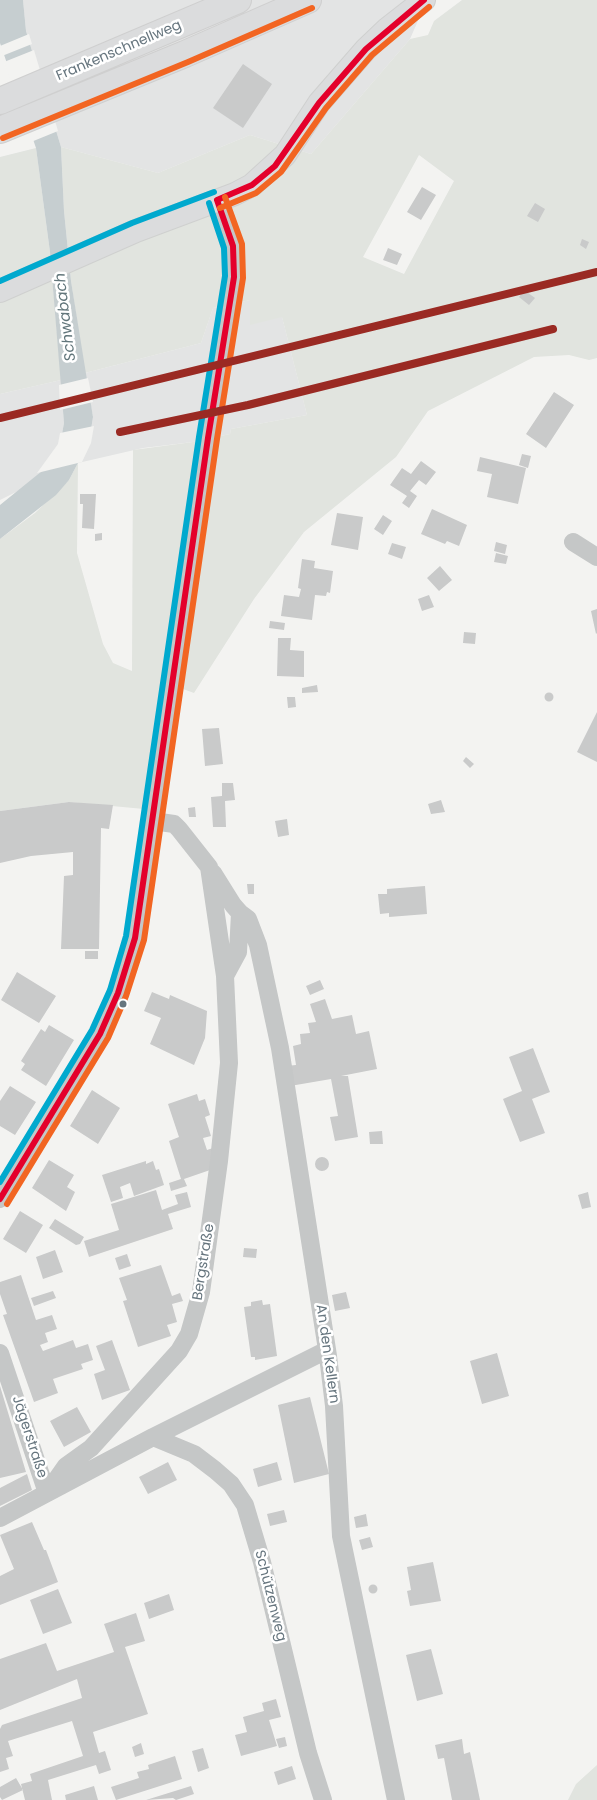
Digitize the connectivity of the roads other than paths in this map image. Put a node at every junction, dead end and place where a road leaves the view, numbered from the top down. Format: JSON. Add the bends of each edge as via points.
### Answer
{"nodes":[{"id":1,"x":238,"y":0,"type":"edge"},
{"id":2,"x":308,"y":0,"type":"edge"},
{"id":3,"x":424,"y":0,"type":"edge"},
{"id":4,"x":0,"y":101,"type":"edge"},
{"id":5,"x":0,"y":130,"type":"edge"},
{"id":6,"x":218,"y":200,"type":"junction"},
{"id":7,"x":0,"y":291,"type":"edge"},
{"id":8,"x":573,"y":542,"type":"dead end"},
{"id":9,"x":597,"y":557,"type":"edge"},
{"id":10,"x":153,"y":821,"type":"junction"},
{"id":11,"x":209,"y":868,"type":"junction"},
{"id":12,"x":240,"y":912,"type":"junction"},
{"id":13,"x":225,"y":976,"type":"junction"},
{"id":14,"x":0,"y":1199,"type":"edge"},
{"id":15,"x":327,"y":1350,"type":"junction"},
{"id":16,"x":0,"y":1353,"type":"edge"},
{"id":17,"x":154,"y":1436,"type":"junction"},
{"id":18,"x":47,"y":1493,"type":"junction"},
{"id":19,"x":0,"y":1518,"type":"edge"},
{"id":20,"x":323,"y":1800,"type":"edge"},
{"id":21,"x":396,"y":1800,"type":"edge"}],
"edges":[{"from":1,"to":4,"type":"highway","name":"Frankenschnellweg"},
{"from":2,"to":5,"type":"highway","name":"Frankenschnellweg"},
{"from":3,"to":6,"type":"main road","via":[[366,49],[319,103],[275,166],[252,184]]},
{"from":6,"to":7,"type":"main road","via":[[136,231]]},
{"from":6,"to":10,"type":"street","via":[[233,246],[234,277]]},
{"from":8,"to":9,"type":"street"},
{"from":10,"to":11,"type":"street","name":"An den Kellern","via":[[174,824]]},
{"from":10,"to":14,"type":"street","via":[[135,938],[112,1007],[90,1053]]},
{"from":11,"to":12,"type":"street","name":"An den Kellern"},
{"from":11,"to":13,"type":"street","name":"Bergstraße"},
{"from":12,"to":13,"type":"street","via":[[238,952]]},
{"from":12,"to":15,"type":"street","name":"An den Kellern","via":[[248,920],[258,945],[280,1048]]},
{"from":13,"to":18,"type":"street","name":"Bergstraße","via":[[229,1063],[201,1292],[189,1334],[179,1351],[90,1448],[66,1466]]},
{"from":15,"to":17,"type":"street","name":"Bergstraße"},
{"from":15,"to":21,"type":"street","name":"An den Kellern","via":[[334,1406],[341,1536]]},
{"from":16,"to":18,"type":"street","name":"Jägerstraße"},
{"from":17,"to":18,"type":"street","name":"Bergstraße"},
{"from":17,"to":20,"type":"street","name":"Schützenweg","via":[[194,1454],[231,1484],[245,1505]]},
{"from":18,"to":19,"type":"street","name":"Bergstraße"}]}
